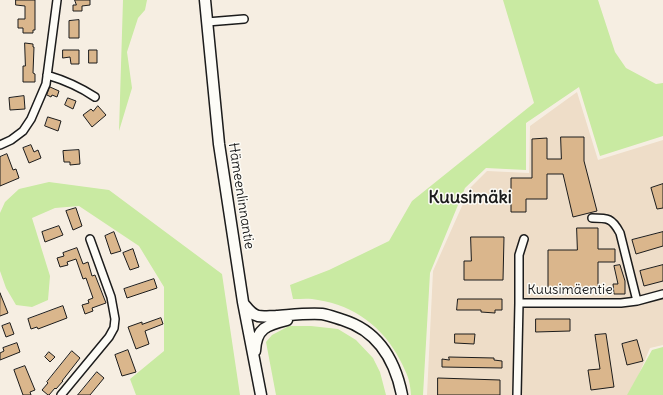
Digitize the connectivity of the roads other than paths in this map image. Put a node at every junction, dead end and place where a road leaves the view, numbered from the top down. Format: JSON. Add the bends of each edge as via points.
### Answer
{"nodes":[{"id":1,"x":57,"y":0,"type":"edge"},
{"id":2,"x":205,"y":0,"type":"edge"},
{"id":3,"x":244,"y":19,"type":"dead end"},
{"id":4,"x":207,"y":22,"type":"junction"},
{"id":5,"x":48,"y":75,"type":"junction"},
{"id":6,"x":95,"y":97,"type":"dead end"},
{"id":7,"x":0,"y":145,"type":"edge"},
{"id":8,"x":592,"y":218,"type":"dead end"},
{"id":9,"x":90,"y":239,"type":"dead end"},
{"id":10,"x":524,"y":240,"type":"dead end"},
{"id":11,"x":663,"y":294,"type":"edge"},
{"id":12,"x":637,"y":301,"type":"junction"},
{"id":13,"x":243,"y":302,"type":"junction"},
{"id":14,"x":519,"y":303,"type":"junction"},
{"id":15,"x":309,"y":314,"type":"junction"},
{"id":16,"x":254,"y":363,"type":"junction"},
{"id":17,"x":61,"y":395,"type":"edge"},
{"id":18,"x":261,"y":395,"type":"edge"},
{"id":19,"x":402,"y":395,"type":"edge"},
{"id":20,"x":517,"y":395,"type":"edge"}],
"edges":[{"from":1,"to":5,"type":"street"},
{"from":2,"to":4,"type":"main road","name":"Hämeenlinnantie"},
{"from":3,"to":4,"type":"street"},
{"from":4,"to":13,"type":"main road","name":"Hämeenlinnantie","via":[[218,144]]},
{"from":5,"to":6,"type":"street"},
{"from":5,"to":7,"type":"street","via":[[31,119],[23,131]]},
{"from":8,"to":12,"type":"street","via":[[606,218],[617,226]]},
{"from":9,"to":17,"type":"street","via":[[111,297],[114,328]]},
{"from":10,"to":14,"type":"street","via":[[519,255]]},
{"from":11,"to":12,"type":"street","name":"Kuusimäentie"},
{"from":12,"to":14,"type":"street","name":"Kuusimäentie"},
{"from":13,"to":15,"type":"main road","via":[[250,312],[257,316]]},
{"from":13,"to":16,"type":"main road","name":"Hämeenlinnantie"},
{"from":14,"to":20,"type":"street","name":"Kuusimäentie"},
{"from":15,"to":16,"type":"main road","via":[[272,323],[263,328],[255,344]]},
{"from":15,"to":19,"type":"main road","via":[[322,314],[364,329],[390,359]]},
{"from":16,"to":18,"type":"main road","name":"Hämeenlinnantie"}]}
